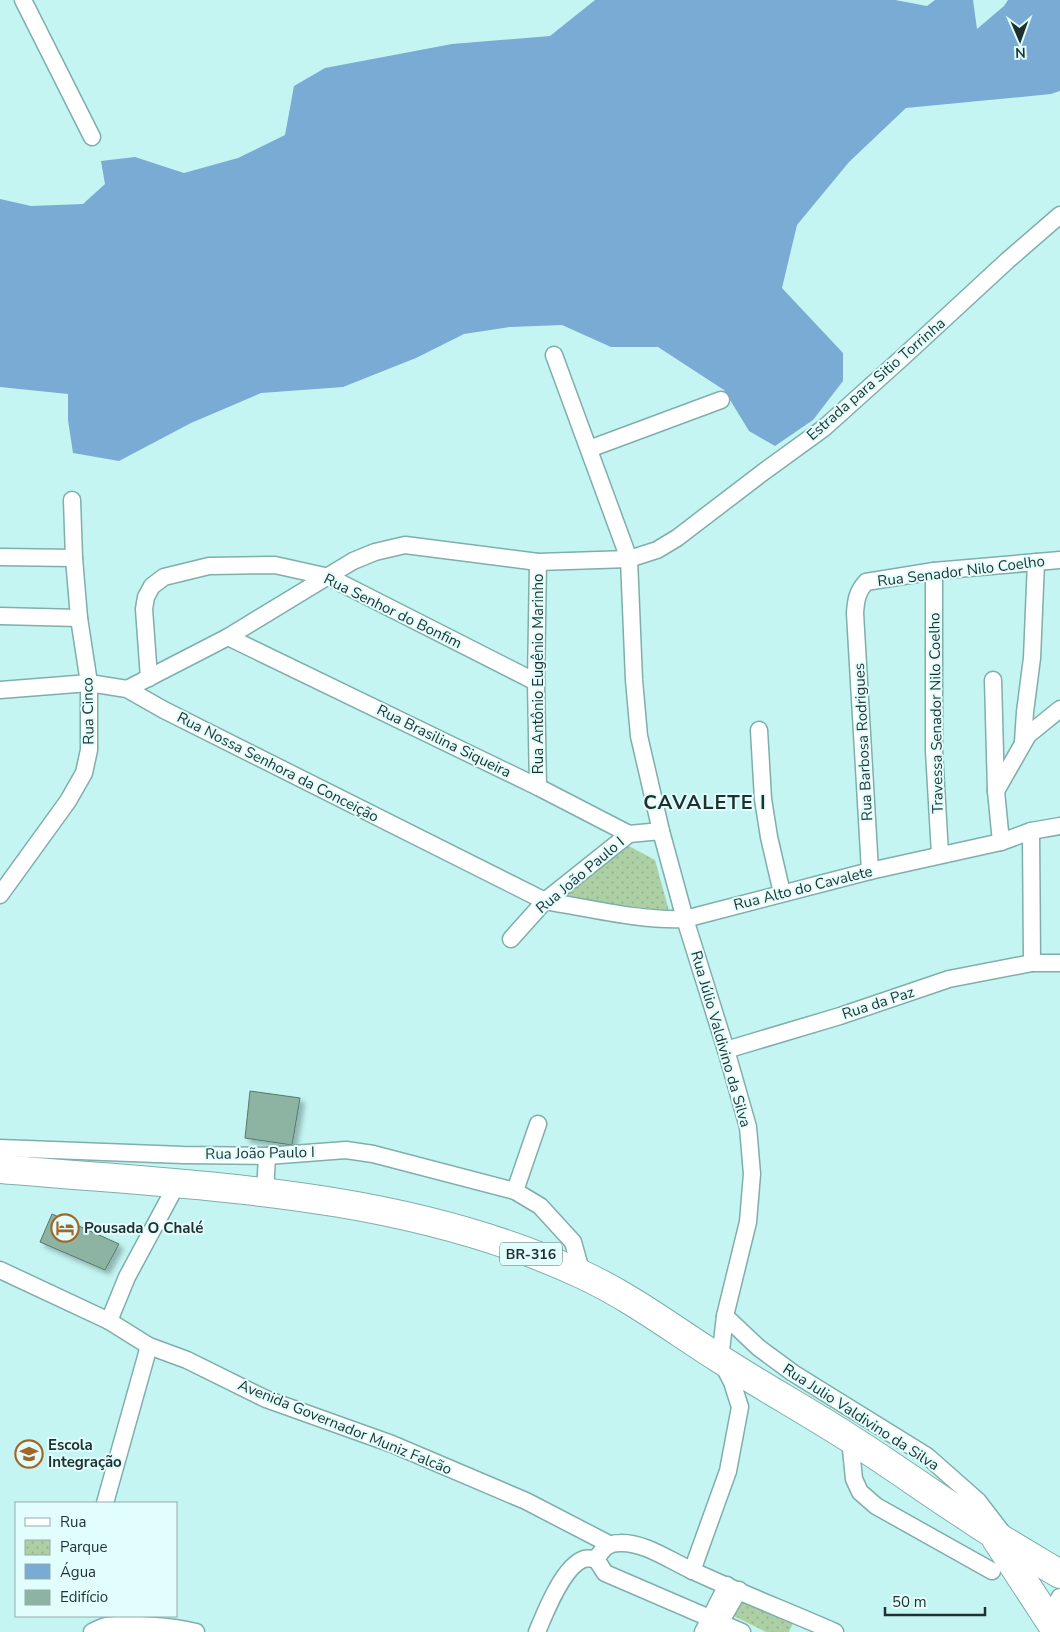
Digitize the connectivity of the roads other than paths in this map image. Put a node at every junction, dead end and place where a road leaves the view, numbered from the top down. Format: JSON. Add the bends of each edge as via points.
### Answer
{"nodes":[{"id":1,"x":23,"y":0,"type":"edge"},
{"id":2,"x":92,"y":137,"type":"dead end"},
{"id":3,"x":1060,"y":215,"type":"edge"},
{"id":4,"x":554,"y":355,"type":"dead end"},
{"id":5,"x":721,"y":400,"type":"dead end"},
{"id":6,"x":589,"y":450,"type":"junction"},
{"id":7,"x":72,"y":500,"type":"dead end"},
{"id":8,"x":0,"y":557,"type":"edge"},
{"id":9,"x":74,"y":558,"type":"junction"},
{"id":10,"x":629,"y":559,"type":"junction"},
{"id":11,"x":1060,"y":560,"type":"edge"},
{"id":12,"x":538,"y":562,"type":"junction"},
{"id":13,"x":1036,"y":562,"type":"junction"},
{"id":14,"x":934,"y":571,"type":"junction"},
{"id":15,"x":329,"y":577,"type":"junction"},
{"id":16,"x":855,"y":613,"type":"joint"},
{"id":17,"x":0,"y":616,"type":"edge"},
{"id":18,"x":79,"y":618,"type":"junction"},
{"id":19,"x":228,"y":637,"type":"junction"},
{"id":20,"x":150,"y":678,"type":"junction"},
{"id":21,"x":993,"y":680,"type":"dead end"},
{"id":22,"x":536,"y":682,"type":"junction"},
{"id":23,"x":89,"y":683,"type":"junction"},
{"id":24,"x":127,"y":689,"type":"junction"},
{"id":25,"x":0,"y":690,"type":"edge"},
{"id":26,"x":1060,"y":710,"type":"edge"},
{"id":27,"x":759,"y":730,"type":"dead end"},
{"id":28,"x":1023,"y":742,"type":"junction"},
{"id":29,"x":538,"y":786,"type":"junction"},
{"id":30,"x":996,"y":791,"type":"junction"},
{"id":31,"x":1060,"y":826,"type":"edge"},
{"id":32,"x":1032,"y":831,"type":"junction"},
{"id":33,"x":661,"y":832,"type":"junction"},
{"id":34,"x":629,"y":834,"type":"junction"},
{"id":35,"x":1001,"y":842,"type":"junction"},
{"id":36,"x":940,"y":854,"type":"junction"},
{"id":37,"x":870,"y":871,"type":"junction"},
{"id":38,"x":782,"y":894,"type":"junction"},
{"id":39,"x":0,"y":895,"type":"edge"},
{"id":40,"x":545,"y":901,"type":"junction"},
{"id":41,"x":685,"y":919,"type":"junction"},
{"id":42,"x":511,"y":939,"type":"dead end"},
{"id":43,"x":1032,"y":963,"type":"junction"},
{"id":44,"x":1060,"y":963,"type":"edge"},
{"id":45,"x":726,"y":1050,"type":"junction"},
{"id":46,"x":538,"y":1124,"type":"dead end"},
{"id":47,"x":0,"y":1148,"type":"edge"},
{"id":48,"x":267,"y":1156,"type":"junction"},
{"id":49,"x":0,"y":1169,"type":"edge"},
{"id":50,"x":177,"y":1184,"type":"junction"},
{"id":51,"x":515,"y":1191,"type":"junction"},
{"id":52,"x":265,"y":1193,"type":"junction"},
{"id":53,"x":0,"y":1270,"type":"edge"},
{"id":54,"x":582,"y":1274,"type":"junction"},
{"id":55,"x":725,"y":1316,"type":"junction"},
{"id":56,"x":109,"y":1321,"type":"junction"},
{"id":57,"x":149,"y":1346,"type":"junction"},
{"id":58,"x":720,"y":1359,"type":"junction"},
{"id":59,"x":850,"y":1439,"type":"junction"},
{"id":60,"x":105,"y":1502,"type":"edge"},
{"id":61,"x":1002,"y":1539,"type":"junction"},
{"id":62,"x":603,"y":1551,"type":"junction"},
{"id":63,"x":692,"y":1571,"type":"junction"},
{"id":64,"x":992,"y":1571,"type":"dead end"},
{"id":65,"x":1060,"y":1574,"type":"edge"},
{"id":66,"x":733,"y":1588,"type":"junction"},
{"id":67,"x":1060,"y":1597,"type":"edge"},
{"id":68,"x":100,"y":1626,"type":"edge"},
{"id":69,"x":712,"y":1626,"type":"edge"},
{"id":70,"x":803,"y":1626,"type":"edge"},
{"id":71,"x":1054,"y":1628,"type":"edge"},
{"id":72,"x":196,"y":1632,"type":"edge"},
{"id":73,"x":537,"y":1632,"type":"edge"},
{"id":74,"x":742,"y":1632,"type":"edge"},
{"id":75,"x":835,"y":1632,"type":"edge"}],
"edges":[{"from":1,"to":2,"type":"street"},
{"from":3,"to":10,"type":"street","name":"Estrada para Sitio Torrinha","via":[[824,428],[677,538],[657,550]]},
{"from":4,"to":6,"type":"street","name":"Rua Júlio Valdivino da Silva"},
{"from":5,"to":6,"type":"street"},
{"from":6,"to":10,"type":"street","name":"Rua Júlio Valdivino da Silva"},
{"from":7,"to":9,"type":"street","name":"Rua Cinco"},
{"from":8,"to":9,"type":"street"},
{"from":9,"to":18,"type":"street","name":"Rua Cinco"},
{"from":10,"to":12,"type":"street","name":"Estrada para Sitio Torrinha"},
{"from":10,"to":33,"type":"street","name":"Rua Júlio Valdivino da Silva","via":[[639,736]]},
{"from":11,"to":13,"type":"street","name":"Rua Senador Nilo Coelho"},
{"from":12,"to":15,"type":"street","name":"Estrada para Sitio Torrinha","via":[[405,545],[375,552]]},
{"from":12,"to":22,"type":"street","name":"Rua Antônio Eugênio Marinho"},
{"from":13,"to":14,"type":"street","name":"Rua Senador Nilo Coelho"},
{"from":13,"to":28,"type":"street","via":[[1032,658]]},
{"from":14,"to":16,"type":"street","name":"Rua Senador Nilo Coelho","via":[[866,582],[860,589]]},
{"from":14,"to":36,"type":"street","name":"Travessa Senador Nilo Coelho","via":[[934,751]]},
{"from":15,"to":19,"type":"street","name":"Estrada para Sitio Torrinha"},
{"from":15,"to":20,"type":"street","name":"Rua Senhor do Bonfim","via":[[275,565],[208,566],[164,577],[152,586],[144,609]]},
{"from":15,"to":22,"type":"street","name":"Rua Senhor do Bonfim"},
{"from":16,"to":37,"type":"street","name":"Rua Barbosa Rodrigues"},
{"from":17,"to":18,"type":"street"},
{"from":18,"to":23,"type":"street","name":"Rua Cinco"},
{"from":19,"to":20,"type":"street","name":"Estrada para Sitio Torrinha"},
{"from":19,"to":29,"type":"street","name":"Rua Brasilina Siqueira"},
{"from":20,"to":24,"type":"street","name":"Estrada para Sitio Torrinha"},
{"from":21,"to":30,"type":"street"},
{"from":22,"to":29,"type":"street","name":"Rua Antônio Eugênio Marinho"},
{"from":23,"to":24,"type":"street","name":"Rua Nossa Senhora da Conceição"},
{"from":23,"to":25,"type":"street","name":"Rua Nossa Senhora da Conceição"},
{"from":23,"to":39,"type":"street","name":"Rua Cinco","via":[[89,750],[84,773],[68,801]]},
{"from":24,"to":40,"type":"street","name":"Rua Nossa Senhora da Conceição"},
{"from":26,"to":28,"type":"street","via":[[1035,728]]},
{"from":27,"to":38,"type":"street","via":[[763,800]]},
{"from":28,"to":30,"type":"street"},
{"from":29,"to":34,"type":"street","name":"Rua Brasilina Siqueira"},
{"from":30,"to":35,"type":"street"},
{"from":31,"to":32,"type":"street","name":"Rua Alto do Cavalete"},
{"from":32,"to":35,"type":"street","name":"Rua Alto do Cavalete"},
{"from":32,"to":43,"type":"street"},
{"from":33,"to":34,"type":"street"},
{"from":33,"to":41,"type":"street","name":"Rua Júlio Valdivino da Silva"},
{"from":34,"to":40,"type":"street","name":"Rua João Paulo I"},
{"from":35,"to":36,"type":"street","name":"Rua Alto do Cavalete"},
{"from":36,"to":37,"type":"street","name":"Rua Alto do Cavalete"},
{"from":37,"to":38,"type":"street","name":"Rua Alto do Cavalete"},
{"from":38,"to":41,"type":"street","name":"Rua Alto do Cavalete"},
{"from":40,"to":41,"type":"street","name":"Rua Alto do Cavalete"},
{"from":40,"to":42,"type":"street","name":"Rua João Paulo I"},
{"from":41,"to":45,"type":"street","name":"Rua Júlio Valdivino da Silva"},
{"from":43,"to":44,"type":"street","name":"Rua da Paz"},
{"from":43,"to":45,"type":"street","name":"Rua da Paz","via":[[948,979]]},
{"from":45,"to":55,"type":"street","name":"Rua Júlio Valdivino da Silva","via":[[748,1127],[752,1174],[748,1222]]},
{"from":46,"to":51,"type":"street"},
{"from":47,"to":48,"type":"street","name":"Rua João Paulo I"},
{"from":48,"to":51,"type":"street","name":"Rua João Paulo I","via":[[346,1150]]},
{"from":48,"to":52,"type":"street"},
{"from":49,"to":50,"type":"highway","number":"BR-316"},
{"from":50,"to":52,"type":"highway","number":"BR-316"},
{"from":50,"to":56,"type":"street","via":[[127,1277]]},
{"from":51,"to":54,"type":"street","name":"Rua João Paulo I","via":[[540,1206],[573,1242]]},
{"from":52,"to":54,"type":"highway","number":"BR-316","via":[[371,1208],[454,1228]]},
{"from":53,"to":56,"type":"street","name":"Avenida Governador Muniz Falcão"},
{"from":54,"to":58,"type":"highway","number":"BR-316","via":[[628,1298]]},
{"from":55,"to":58,"type":"street","name":"Rua Júlio Valdivino da Silva"},
{"from":55,"to":61,"type":"street","name":"Rua Julio Valdivino da Silva","via":[[793,1374],[927,1456],[978,1501]]},
{"from":56,"to":57,"type":"street","name":"Avenida Governador Muniz Falcão"},
{"from":57,"to":60,"type":"street"},
{"from":57,"to":62,"type":"street","name":"Avenida Governador Muniz Falcão","via":[[187,1360],[266,1399],[392,1444],[526,1501]]},
{"from":58,"to":59,"type":"highway","number":"BR-316"},
{"from":58,"to":63,"type":"street","via":[[740,1407],[728,1471]]},
{"from":59,"to":61,"type":"highway","number":"BR-316"},
{"from":59,"to":64,"type":"street","via":[[854,1479],[860,1492],[876,1506]]},
{"from":61,"to":65,"type":"highway","number":"BR-316"},
{"from":61,"to":71,"type":"highway"},
{"from":62,"to":63,"type":"street","via":[[630,1544]]},
{"from":62,"to":69,"type":"street","name":"Avenida Governador Muniz Falcão","via":[[605,1572]]},
{"from":62,"to":73,"type":"street","via":[[570,1570],[552,1596]]},
{"from":63,"to":66,"type":"street"},
{"from":66,"to":69,"type":"street"},
{"from":66,"to":70,"type":"street"},
{"from":67,"to":71,"type":"street","via":[[1052,1611]]},
{"from":68,"to":72,"type":"street","via":[[159,1626]]},
{"from":69,"to":74,"type":"street","name":"Avenida Governador Muniz Falcão"},
{"from":70,"to":75,"type":"street"}]}
